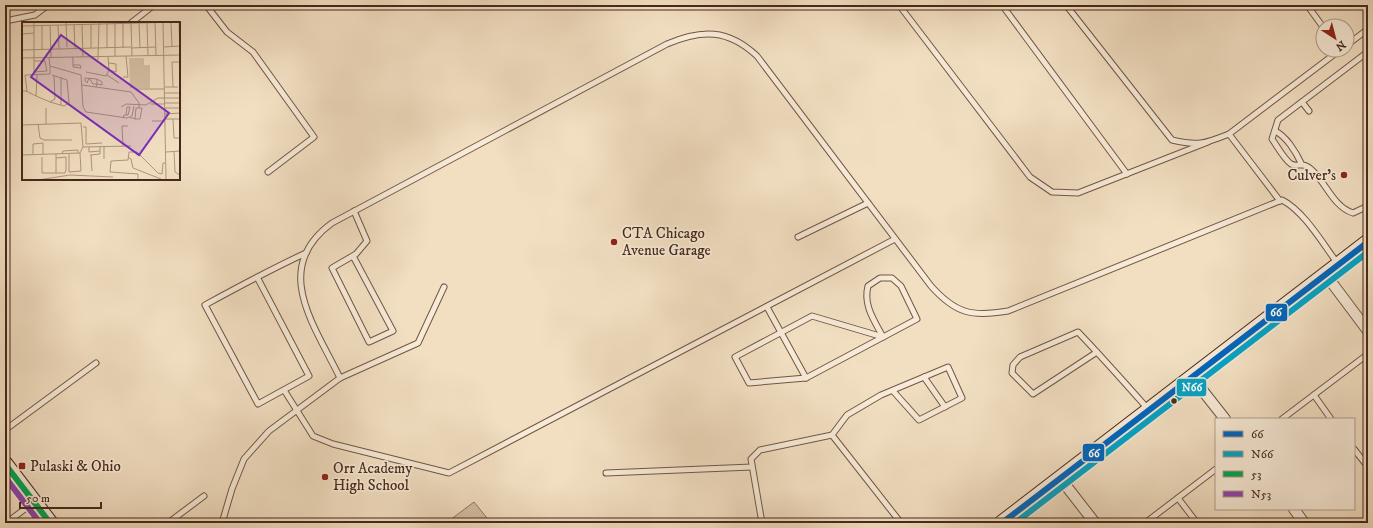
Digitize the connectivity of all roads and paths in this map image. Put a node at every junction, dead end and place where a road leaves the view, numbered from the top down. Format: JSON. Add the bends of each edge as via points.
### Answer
{"nodes":[{"id":1,"x":48,"y":5,"type":"edge"},
{"id":2,"x":154,"y":5,"type":"edge"},
{"id":3,"x":206,"y":5,"type":"edge"},
{"id":4,"x":899,"y":5,"type":"edge"},
{"id":5,"x":1002,"y":5,"type":"edge"},
{"id":6,"x":1066,"y":5,"type":"edge"},
{"id":7,"x":1307,"y":5,"type":"edge"},
{"id":8,"x":1316,"y":18,"type":"edge"},
{"id":9,"x":5,"y":21,"type":"edge"},
{"id":10,"x":132,"y":22,"type":"edge"},
{"id":11,"x":1368,"y":29,"type":"edge"},
{"id":12,"x":1355,"y":39,"type":"edge"},
{"id":13,"x":1368,"y":55,"type":"edge"},
{"id":14,"x":1329,"y":58,"type":"edge"},
{"id":15,"x":1302,"y":102,"type":"junction"},
{"id":16,"x":1309,"y":111,"type":"dead end"},
{"id":17,"x":1275,"y":131,"type":"junction"},
{"id":18,"x":1229,"y":134,"type":"junction"},
{"id":19,"x":1208,"y":142,"type":"junction"},
{"id":20,"x":1301,"y":163,"type":"junction"},
{"id":21,"x":268,"y":172,"type":"dead end"},
{"id":22,"x":1127,"y":174,"type":"junction"},
{"id":23,"x":1280,"y":201,"type":"junction"},
{"id":24,"x":868,"y":203,"type":"junction"},
{"id":25,"x":1368,"y":206,"type":"edge"},
{"id":26,"x":354,"y":211,"type":"junction"},
{"id":27,"x":798,"y":237,"type":"dead end"},
{"id":28,"x":895,"y":239,"type":"junction"},
{"id":29,"x":1368,"y":242,"type":"edge"},
{"id":30,"x":306,"y":253,"type":"junction"},
{"id":31,"x":353,"y":256,"type":"junction"},
{"id":32,"x":1339,"y":265,"type":"junction"},
{"id":33,"x":1326,"y":275,"type":"junction"},
{"id":34,"x":258,"y":277,"type":"junction"},
{"id":35,"x":444,"y":287,"type":"dead end"},
{"id":36,"x":766,"y":307,"type":"junction"},
{"id":37,"x":1368,"y":331,"type":"edge"},
{"id":38,"x":781,"y":333,"type":"junction"},
{"id":39,"x":883,"y":337,"type":"junction"},
{"id":40,"x":1097,"y":352,"type":"junction"},
{"id":41,"x":1368,"y":354,"type":"edge"},
{"id":42,"x":96,"y":363,"type":"dead end"},
{"id":43,"x":924,"y":377,"type":"junction"},
{"id":44,"x":1192,"y":377,"type":"junction"},
{"id":45,"x":340,"y":378,"type":"junction"},
{"id":46,"x":806,"y":378,"type":"junction"},
{"id":47,"x":284,"y":390,"type":"junction"},
{"id":48,"x":893,"y":391,"type":"junction"},
{"id":49,"x":1314,"y":395,"type":"junction"},
{"id":50,"x":945,"y":407,"type":"junction"},
{"id":51,"x":1149,"y":410,"type":"junction"},
{"id":52,"x":296,"y":411,"type":"junction"},
{"id":53,"x":1224,"y":418,"type":"edge"},
{"id":54,"x":1283,"y":418,"type":"edge"},
{"id":55,"x":1331,"y":418,"type":"edge"},
{"id":56,"x":5,"y":430,"type":"edge"},
{"id":57,"x":832,"y":435,"type":"junction"},
{"id":58,"x":1355,"y":450,"type":"edge"},
{"id":59,"x":5,"y":464,"type":"edge"},
{"id":60,"x":752,"y":467,"type":"junction"},
{"id":61,"x":1368,"y":467,"type":"edge"},
{"id":62,"x":1215,"y":470,"type":"edge"},
{"id":63,"x":606,"y":473,"type":"dead end"},
{"id":64,"x":1060,"y":478,"type":"junction"},
{"id":65,"x":204,"y":496,"type":"dead end"},
{"id":66,"x":1178,"y":498,"type":"junction"},
{"id":67,"x":34,"y":502,"type":"junction"},
{"id":68,"x":1295,"y":510,"type":"edge"},
{"id":69,"x":6,"y":523,"type":"edge"},
{"id":70,"x":50,"y":523,"type":"edge"},
{"id":71,"x":168,"y":523,"type":"edge"},
{"id":72,"x":222,"y":523,"type":"edge"},
{"id":73,"x":762,"y":523,"type":"edge"},
{"id":74,"x":901,"y":523,"type":"edge"},
{"id":75,"x":1002,"y":523,"type":"edge"},
{"id":76,"x":1095,"y":523,"type":"edge"},
{"id":77,"x":1145,"y":523,"type":"edge"},
{"id":78,"x":1197,"y":523,"type":"edge"},
{"id":79,"x":1304,"y":523,"type":"edge"}],
"edges":[{"from":1,"to":9,"type":"lane","via":[[35,15]]},
{"from":2,"to":10,"type":"lane"},
{"from":3,"to":21,"type":"lane","via":[[227,32],[253,52],[314,137]]},
{"from":4,"to":22,"type":"lane","via":[[1030,177],[1052,192],[1078,193]]},
{"from":5,"to":22,"type":"lane"},
{"from":6,"to":19,"type":"lane","via":[[1172,140],[1191,144]]},
{"from":7,"to":8,"type":"lane"},
{"from":11,"to":12,"type":"lane"},
{"from":13,"to":15,"type":"lane","via":[[1365,54]]},
{"from":14,"to":18,"type":"lane"},
{"from":15,"to":16,"type":"lane"},
{"from":15,"to":17,"type":"lane","via":[[1278,120]]},
{"from":17,"to":20,"type":"lane","via":[[1281,134]]},
{"from":17,"to":20,"type":"lane","via":[[1272,139],[1290,163]]},
{"from":18,"to":19,"type":"lane"},
{"from":18,"to":23,"type":"lane"},
{"from":19,"to":22,"type":"lane"},
{"from":20,"to":25,"type":"lane","via":[[1315,172],[1343,210],[1353,213]]},
{"from":23,"to":28,"type":"lane","via":[[1008,311],[988,314],[968,313],[943,299]]},
{"from":23,"to":32,"type":"lane","via":[[1291,204]]},
{"from":24,"to":26,"type":"lane","via":[[757,56],[734,39],[718,34],[701,34],[667,44]]},
{"from":24,"to":27,"type":"lane"},
{"from":24,"to":28,"type":"lane"},
{"from":26,"to":30,"type":"lane","via":[[322,230]]},
{"from":26,"to":31,"type":"lane","via":[[367,241]]},
{"from":28,"to":36,"type":"lane"},
{"from":29,"to":32,"type":"main road"},
{"from":30,"to":34,"type":"lane"},
{"from":30,"to":45,"type":"lane","via":[[299,282],[303,301]]},
{"from":31,"to":31,"type":"lane","via":[[332,268],[369,342],[393,331]]},
{"from":32,"to":33,"type":"main road"},
{"from":33,"to":37,"type":"street"},
{"from":33,"to":44,"type":"main road"},
{"from":34,"to":47,"type":"lane","via":[[309,376]]},
{"from":34,"to":47,"type":"lane","via":[[205,305],[258,404]]},
{"from":35,"to":45,"type":"lane","via":[[418,343]]},
{"from":36,"to":38,"type":"lane"},
{"from":36,"to":52,"type":"lane","via":[[449,473],[332,444],[313,436]]},
{"from":38,"to":39,"type":"lane","via":[[812,316]]},
{"from":38,"to":46,"type":"lane"},
{"from":38,"to":46,"type":"lane","via":[[735,357],[749,383]]},
{"from":39,"to":39,"type":"lane","via":[[917,319],[901,286],[892,278],[880,278],[868,286],[866,297],[869,310]]},
{"from":39,"to":46,"type":"lane"},
{"from":40,"to":40,"type":"lane","via":[[1078,332],[1020,357],[1013,365],[1012,373],[1033,394]]},
{"from":40,"to":51,"type":"lane"},
{"from":41,"to":49,"type":"lane"},
{"from":42,"to":56,"type":"lane"},
{"from":43,"to":48,"type":"lane"},
{"from":43,"to":50,"type":"lane"},
{"from":43,"to":50,"type":"lane","via":[[948,367],[962,398]]},
{"from":44,"to":51,"type":"main road"},
{"from":44,"to":53,"type":"street"},
{"from":45,"to":52,"type":"lane"},
{"from":47,"to":52,"type":"lane"},
{"from":48,"to":50,"type":"lane","via":[[919,420]]},
{"from":48,"to":57,"type":"lane","via":[[881,395],[847,415]]},
{"from":49,"to":54,"type":"lane"},
{"from":49,"to":55,"type":"lane"},
{"from":51,"to":64,"type":"main road"},
{"from":52,"to":72,"type":"lane","via":[[269,431],[244,460]]},
{"from":57,"to":60,"type":"lane","via":[[760,450],[751,459]]},
{"from":57,"to":74,"type":"lane"},
{"from":58,"to":61,"type":"lane"},
{"from":59,"to":67,"type":"main road"},
{"from":60,"to":63,"type":"lane"},
{"from":60,"to":73,"type":"lane"},
{"from":62,"to":66,"type":"lane"},
{"from":64,"to":75,"type":"main road"},
{"from":64,"to":76,"type":"street"},
{"from":65,"to":71,"type":"lane"},
{"from":66,"to":77,"type":"lane"},
{"from":66,"to":78,"type":"lane"},
{"from":67,"to":69,"type":"lane"},
{"from":67,"to":70,"type":"main road"},
{"from":68,"to":79,"type":"street"}]}
